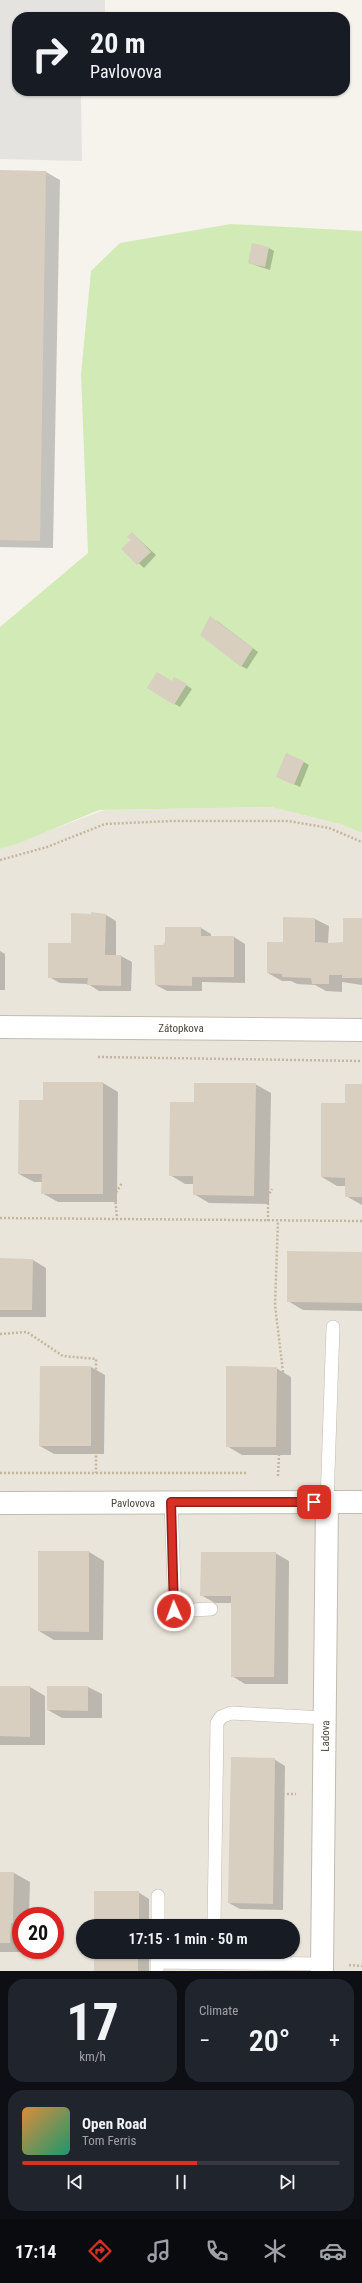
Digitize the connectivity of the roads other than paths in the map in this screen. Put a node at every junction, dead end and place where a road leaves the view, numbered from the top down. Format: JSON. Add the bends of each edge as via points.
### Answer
{"nodes":[{"id":1,"x":0,"y":1027,"type":"edge"},
{"id":2,"x":362,"y":1030,"type":"edge"},
{"id":3,"x":333,"y":1327,"type":"dead end"},
{"id":4,"x":171,"y":1502,"type":"junction"},
{"id":5,"x":327,"y":1502,"type":"junction"},
{"id":6,"x":362,"y":1502,"type":"edge"},
{"id":7,"x":0,"y":1503,"type":"edge"},
{"id":8,"x":211,"y":1609,"type":"dead end"},
{"id":9,"x":325,"y":1718,"type":"junction"},
{"id":10,"x":158,"y":1896,"type":"dead end"},
{"id":11,"x":158,"y":1919,"type":"edge"},
{"id":12,"x":214,"y":1919,"type":"edge"},
{"id":13,"x":157,"y":1962,"type":"edge"},
{"id":14,"x":213,"y":1962,"type":"edge"},
{"id":15,"x":322,"y":1968,"type":"edge"}],
"edges":[{"from":1,"to":2,"type":"street","name":"Zátopkova"},
{"from":3,"to":5,"type":"lane"},
{"from":4,"to":5,"type":"street","name":"Pavlovova"},
{"from":4,"to":7,"type":"street","name":"Pavlovova"},
{"from":4,"to":8,"type":"lane","via":[[174,1611]]},
{"from":5,"to":6,"type":"street","name":"Pavlovova"},
{"from":5,"to":9,"type":"street","name":"Ladova"},
{"from":9,"to":12,"type":"lane","via":[[231,1713],[221,1716],[217,1723]]},
{"from":9,"to":15,"type":"street","name":"Ladova"},
{"from":10,"to":11,"type":"lane"},
{"from":13,"to":14,"type":"lane"},
{"from":14,"to":15,"type":"lane"}]}
